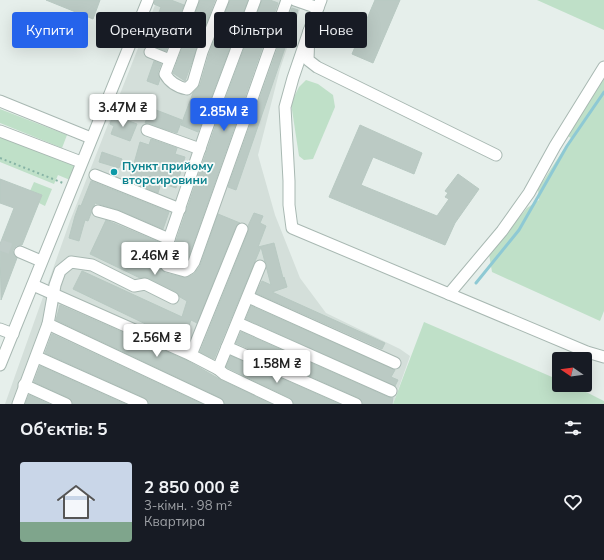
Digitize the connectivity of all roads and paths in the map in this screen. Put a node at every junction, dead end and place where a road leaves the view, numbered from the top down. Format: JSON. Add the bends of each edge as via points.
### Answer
{"nodes":[{"id":1,"x":148,"y":0,"type":"edge"},
{"id":2,"x":223,"y":0,"type":"edge"},
{"id":3,"x":255,"y":0,"type":"edge"},
{"id":4,"x":287,"y":0,"type":"edge"},
{"id":5,"x":295,"y":0,"type":"edge"},
{"id":6,"x":191,"y":1,"type":"edge"},
{"id":7,"x":320,"y":4,"type":"edge"},
{"id":8,"x":187,"y":12,"type":"edge"},
{"id":9,"x":305,"y":43,"type":"edge"},
{"id":10,"x":175,"y":48,"type":"edge"},
{"id":11,"x":308,"y":48,"type":"edge"},
{"id":12,"x":150,"y":52,"type":"dead end"},
{"id":13,"x":170,"y":60,"type":"junction"},
{"id":14,"x":604,"y":67,"type":"edge"},
{"id":15,"x":0,"y":102,"type":"edge"},
{"id":16,"x":0,"y":130,"type":"edge"},
{"id":17,"x":147,"y":130,"type":"dead end"},
{"id":18,"x":91,"y":138,"type":"junction"},
{"id":19,"x":200,"y":149,"type":"junction"},
{"id":20,"x":496,"y":155,"type":"dead end"},
{"id":21,"x":0,"y":158,"type":"edge"},
{"id":22,"x":81,"y":162,"type":"junction"},
{"id":23,"x":95,"y":175,"type":"dead end"},
{"id":24,"x":72,"y":186,"type":"junction"},
{"id":25,"x":180,"y":209,"type":"junction"},
{"id":26,"x":98,"y":211,"type":"dead end"},
{"id":27,"x":242,"y":229,"type":"dead end"},
{"id":28,"x":169,"y":239,"type":"junction"},
{"id":29,"x":20,"y":252,"type":"tunnel mouth"},
{"id":30,"x":41,"y":261,"type":"junction"},
{"id":31,"x":260,"y":266,"type":"dead end"},
{"id":32,"x":33,"y":285,"type":"junction"},
{"id":33,"x":54,"y":294,"type":"junction"},
{"id":34,"x":449,"y":294,"type":"junction"},
{"id":35,"x":248,"y":297,"type":"junction"},
{"id":36,"x":173,"y":298,"type":"dead end"},
{"id":37,"x":238,"y":322,"type":"junction"},
{"id":38,"x":48,"y":324,"type":"junction"},
{"id":39,"x":0,"y":329,"type":"edge"},
{"id":40,"x":12,"y":334,"type":"junction"},
{"id":41,"x":227,"y":347,"type":"junction"},
{"id":42,"x":191,"y":356,"type":"junction"},
{"id":43,"x":37,"y":357,"type":"junction"},
{"id":44,"x":604,"y":357,"type":"edge"},
{"id":45,"x":395,"y":363,"type":"dead end"},
{"id":46,"x":0,"y":365,"type":"edge"},
{"id":47,"x":218,"y":369,"type":"junction"},
{"id":48,"x":24,"y":385,"type":"junction"},
{"id":49,"x":391,"y":391,"type":"dead end"},
{"id":50,"x":18,"y":404,"type":"edge"},
{"id":51,"x":66,"y":404,"type":"edge"},
{"id":52,"x":142,"y":404,"type":"edge"},
{"id":53,"x":218,"y":404,"type":"edge"},
{"id":54,"x":287,"y":404,"type":"edge"},
{"id":55,"x":356,"y":404,"type":"edge"}],
"edges":[{"from":1,"to":18,"type":"street"},
{"from":2,"to":13,"type":"street","via":[[190,87],[187,89],[176,86],[165,74]]},
{"from":3,"to":19,"type":"street"},
{"from":4,"to":28,"type":"street","via":[[194,262],[186,271],[167,266],[164,262]]},
{"from":5,"to":7,"type":"street"},
{"from":6,"to":8,"type":"street"},
{"from":9,"to":34,"type":"street","via":[[285,107],[292,228]]},
{"from":10,"to":13,"type":"street"},
{"from":11,"to":20,"type":"street","via":[[308,60],[317,67]]},
{"from":12,"to":13,"type":"street"},
{"from":14,"to":34,"type":"street","via":[[529,193],[502,231]]},
{"from":15,"to":18,"type":"street"},
{"from":16,"to":22,"type":"street"},
{"from":17,"to":19,"type":"street"},
{"from":18,"to":22,"type":"street"},
{"from":19,"to":25,"type":"street"},
{"from":21,"to":24,"type":"path"},
{"from":22,"to":24,"type":"street"},
{"from":23,"to":25,"type":"street"},
{"from":24,"to":30,"type":"street"},
{"from":25,"to":28,"type":"street"},
{"from":26,"to":28,"type":"street"},
{"from":27,"to":42,"type":"street"},
{"from":29,"to":30,"type":"street"},
{"from":30,"to":32,"type":"street"},
{"from":31,"to":35,"type":"street"},
{"from":32,"to":33,"type":"street"},
{"from":32,"to":40,"type":"street"},
{"from":33,"to":36,"type":"street","via":[[60,272],[71,262],[92,265],[134,286],[145,284]]},
{"from":33,"to":38,"type":"street"},
{"from":33,"to":42,"type":"street"},
{"from":34,"to":44,"type":"street"},
{"from":35,"to":37,"type":"street"},
{"from":35,"to":45,"type":"street"},
{"from":37,"to":41,"type":"street"},
{"from":37,"to":49,"type":"street"},
{"from":38,"to":43,"type":"street"},
{"from":38,"to":53,"type":"street"},
{"from":39,"to":40,"type":"street"},
{"from":40,"to":46,"type":"street"},
{"from":41,"to":47,"type":"street"},
{"from":41,"to":55,"type":"street"},
{"from":42,"to":47,"type":"street"},
{"from":43,"to":48,"type":"street"},
{"from":43,"to":52,"type":"street"},
{"from":47,"to":54,"type":"street"},
{"from":48,"to":50,"type":"street"},
{"from":48,"to":51,"type":"street"}]}
